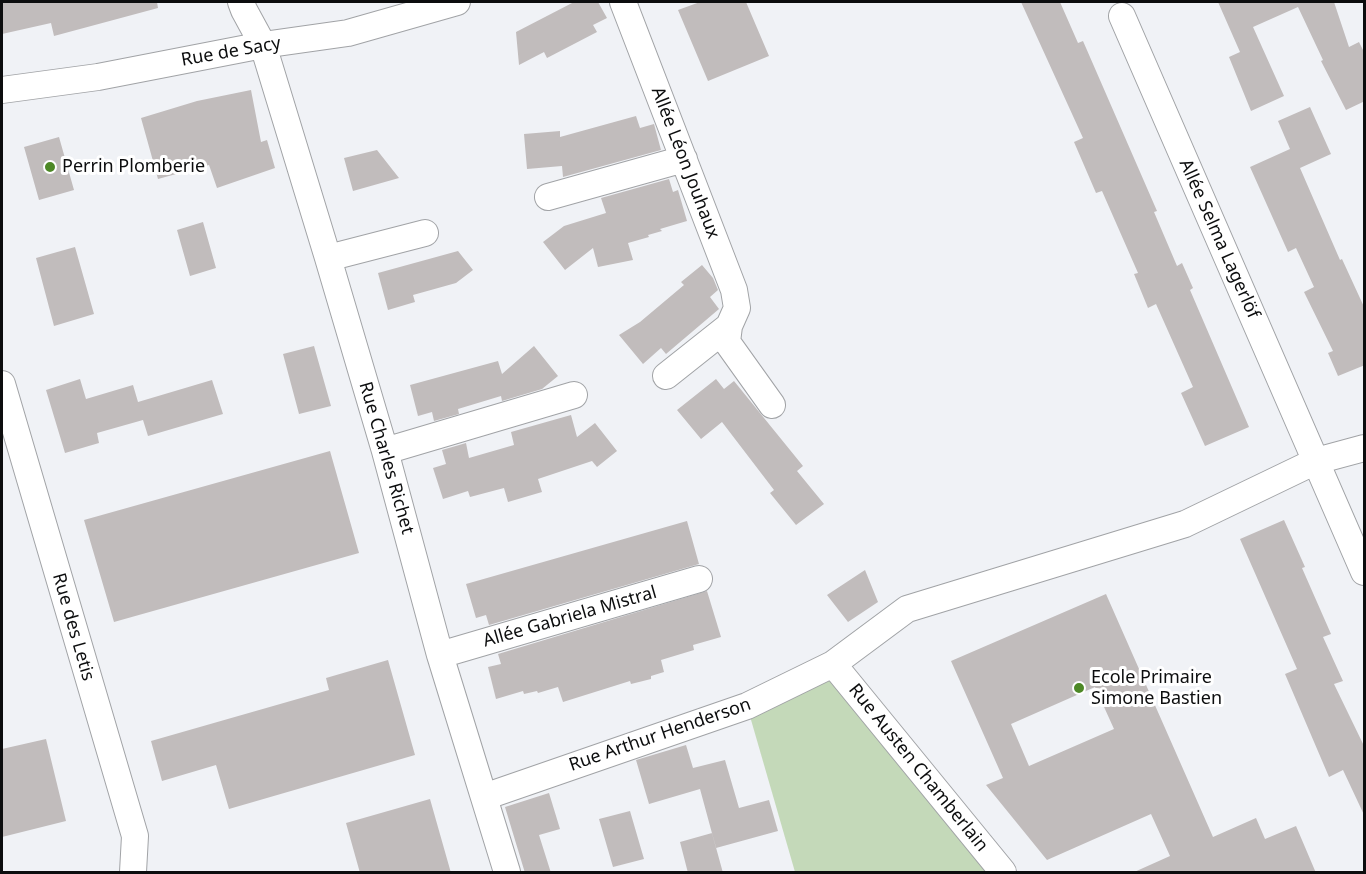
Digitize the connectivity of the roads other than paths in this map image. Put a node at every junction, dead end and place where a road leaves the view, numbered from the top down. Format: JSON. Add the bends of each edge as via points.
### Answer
{"nodes":[{"id":1,"x":241,"y":2,"type":"edge"},
{"id":2,"x":458,"y":2,"type":"edge"},
{"id":3,"x":623,"y":2,"type":"edge"},
{"id":4,"x":417,"y":7,"type":"edge"},
{"id":5,"x":1122,"y":16,"type":"dead end"},
{"id":6,"x":263,"y":45,"type":"junction"},
{"id":7,"x":2,"y":90,"type":"edge"},
{"id":8,"x":684,"y":159,"type":"junction"},
{"id":9,"x":548,"y":197,"type":"dead end"},
{"id":10,"x":425,"y":233,"type":"dead end"},
{"id":11,"x":328,"y":258,"type":"junction"},
{"id":12,"x":729,"y":326,"type":"junction"},
{"id":13,"x":666,"y":376,"type":"dead end"},
{"id":14,"x":2,"y":384,"type":"edge"},
{"id":15,"x":574,"y":395,"type":"dead end"},
{"id":16,"x":772,"y":405,"type":"dead end"},
{"id":17,"x":1365,"y":448,"type":"edge"},
{"id":18,"x":385,"y":451,"type":"junction"},
{"id":19,"x":1316,"y":461,"type":"junction"},
{"id":20,"x":1365,"y":572,"type":"edge"},
{"id":21,"x":699,"y":579,"type":"dead end"},
{"id":22,"x":440,"y":655,"type":"junction"},
{"id":23,"x":833,"y":664,"type":"junction"},
{"id":24,"x":484,"y":797,"type":"junction"},
{"id":25,"x":133,"y":873,"type":"edge"},
{"id":26,"x":507,"y":873,"type":"edge"},
{"id":27,"x":1003,"y":873,"type":"edge"}],
"edges":[{"from":1,"to":6,"type":"street","name":"Rue Charles Richet"},
{"from":2,"to":4,"type":"street","name":"Rue de Sacy"},
{"from":3,"to":8,"type":"street","name":"Allée Léon Jouhaux"},
{"from":4,"to":6,"type":"street","name":"Rue de Sacy","via":[[348,33]]},
{"from":5,"to":19,"type":"street","name":"Allée Selma Lagerlöf"},
{"from":6,"to":7,"type":"street","name":"Rue de Sacy","via":[[98,77]]},
{"from":6,"to":11,"type":"street","name":"Rue Charles Richet"},
{"from":8,"to":9,"type":"street"},
{"from":8,"to":12,"type":"street","name":"Allée Léon Jouhaux","via":[[734,290],[737,308]]},
{"from":10,"to":11,"type":"street"},
{"from":11,"to":18,"type":"street","name":"Rue Charles Richet"},
{"from":12,"to":13,"type":"street"},
{"from":12,"to":16,"type":"street","name":"Allée Léon Jouhaux","via":[[727,342]]},
{"from":14,"to":25,"type":"street","name":"Rue des Letis","via":[[135,836]]},
{"from":15,"to":18,"type":"street"},
{"from":17,"to":19,"type":"street","name":"Rue Arthur Henderson"},
{"from":18,"to":22,"type":"street","name":"Rue Charles Richet"},
{"from":19,"to":20,"type":"street","name":"Allée Selma Lagerlöf"},
{"from":19,"to":23,"type":"street","name":"Rue Arthur Henderson","via":[[1185,524],[907,609]]},
{"from":21,"to":22,"type":"street","name":"Allée Gabriela Mistral"},
{"from":22,"to":24,"type":"street","name":"Rue Charles Richet"},
{"from":23,"to":24,"type":"street","name":"Rue Arthur Henderson","via":[[747,706]]},
{"from":23,"to":27,"type":"street","name":"Rue Austen Chamberlain"},
{"from":24,"to":26,"type":"street","name":"Rue Charles Richet"}]}
